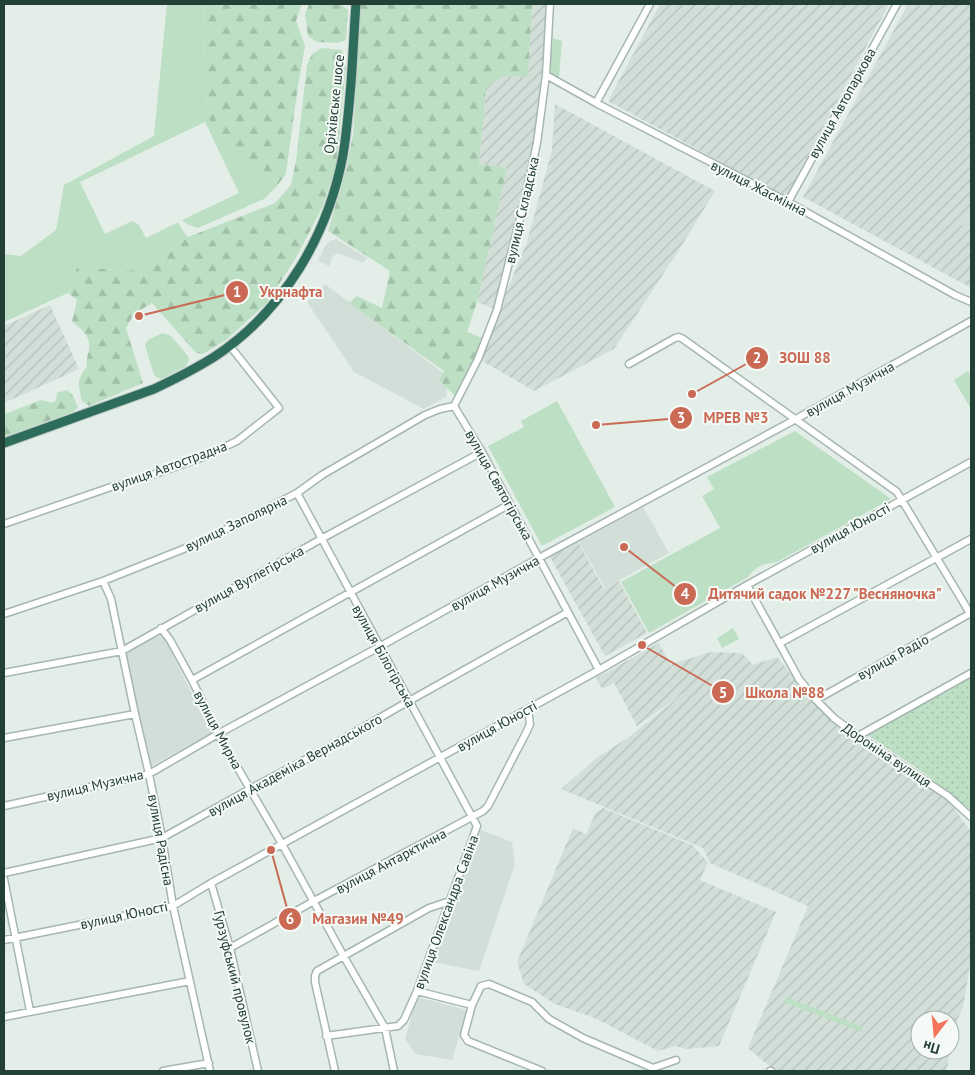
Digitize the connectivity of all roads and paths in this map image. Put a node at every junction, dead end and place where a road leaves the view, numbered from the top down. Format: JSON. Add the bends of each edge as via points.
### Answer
{"nodes":[{"id":1,"x":356,"y":4,"type":"edge"},
{"id":2,"x":550,"y":4,"type":"edge"},
{"id":3,"x":650,"y":4,"type":"edge"},
{"id":4,"x":897,"y":4,"type":"edge"},
{"id":5,"x":546,"y":75,"type":"junction"},
{"id":6,"x":596,"y":102,"type":"junction"},
{"id":7,"x":788,"y":202,"type":"junction"},
{"id":8,"x":971,"y":302,"type":"edge"},
{"id":9,"x":971,"y":321,"type":"edge"},
{"id":10,"x":230,"y":346,"type":"junction"},
{"id":11,"x":629,"y":364,"type":"dead end"},
{"id":12,"x":454,"y":406,"type":"junction"},
{"id":13,"x":796,"y":419,"type":"junction"},
{"id":14,"x":4,"y":443,"type":"edge"},
{"id":15,"x":482,"y":452,"type":"junction"},
{"id":16,"x":971,"y":462,"type":"edge"},
{"id":17,"x":297,"y":494,"type":"junction"},
{"id":18,"x":903,"y":500,"type":"junction"},
{"id":19,"x":510,"y":504,"type":"junction"},
{"id":20,"x":4,"y":524,"type":"edge"},
{"id":21,"x":321,"y":539,"type":"junction"},
{"id":22,"x":971,"y":539,"type":"edge"},
{"id":23,"x":539,"y":558,"type":"junction"},
{"id":24,"x":937,"y":558,"type":"junction"},
{"id":25,"x":103,"y":581,"type":"junction"},
{"id":26,"x":747,"y":584,"type":"junction"},
{"id":27,"x":350,"y":593,"type":"junction"},
{"id":28,"x":568,"y":612,"type":"junction"},
{"id":29,"x":4,"y":614,"type":"edge"},
{"id":30,"x":971,"y":614,"type":"edge"},
{"id":31,"x":161,"y":628,"type":"junction"},
{"id":32,"x":780,"y":643,"type":"junction"},
{"id":33,"x":379,"y":647,"type":"junction"},
{"id":34,"x":122,"y":651,"type":"junction"},
{"id":35,"x":599,"y":670,"type":"junction"},
{"id":36,"x":4,"y":673,"type":"edge"},
{"id":37,"x":971,"y":673,"type":"edge"},
{"id":38,"x":192,"y":680,"type":"junction"},
{"id":39,"x":816,"y":700,"type":"junction"},
{"id":40,"x":409,"y":701,"type":"junction"},
{"id":41,"x":528,"y":709,"type":"junction"},
{"id":42,"x":135,"y":714,"type":"junction"},
{"id":43,"x":218,"y":734,"type":"junction"},
{"id":44,"x":858,"y":736,"type":"junction"},
{"id":45,"x":4,"y":738,"type":"edge"},
{"id":46,"x":440,"y":757,"type":"junction"},
{"id":47,"x":149,"y":774,"type":"junction"},
{"id":48,"x":250,"y":789,"type":"junction"},
{"id":49,"x":4,"y":806,"type":"edge"},
{"id":50,"x":473,"y":817,"type":"junction"},
{"id":51,"x":971,"y":817,"type":"edge"},
{"id":52,"x":162,"y":838,"type":"junction"},
{"id":53,"x":282,"y":844,"type":"junction"},
{"id":54,"x":4,"y":873,"type":"edge"},
{"id":55,"x":4,"y":879,"type":"edge"},
{"id":56,"x":211,"y":883,"type":"junction"},
{"id":57,"x":450,"y":901,"type":"junction"},
{"id":58,"x":314,"y":902,"type":"junction"},
{"id":59,"x":173,"y":906,"type":"junction"},
{"id":60,"x":16,"y":938,"type":"junction"},
{"id":61,"x":4,"y":940,"type":"edge"},
{"id":62,"x":230,"y":948,"type":"junction"},
{"id":63,"x":343,"y":955,"type":"junction"},
{"id":64,"x":190,"y":981,"type":"junction"},
{"id":65,"x":417,"y":991,"type":"junction"},
{"id":66,"x":472,"y":1005,"type":"junction"},
{"id":67,"x":30,"y":1011,"type":"junction"},
{"id":68,"x":4,"y":1017,"type":"edge"},
{"id":69,"x":385,"y":1028,"type":"junction"},
{"id":70,"x":326,"y":1036,"type":"junction"},
{"id":71,"x":676,"y":1060,"type":"dead end"},
{"id":72,"x":209,"y":1063,"type":"junction"},
{"id":73,"x":163,"y":1071,"type":"edge"},
{"id":74,"x":210,"y":1071,"type":"edge"},
{"id":75,"x":258,"y":1071,"type":"edge"},
{"id":76,"x":335,"y":1071,"type":"edge"},
{"id":77,"x":394,"y":1071,"type":"edge"},
{"id":78,"x":542,"y":1071,"type":"edge"}],
"edges":[{"from":1,"to":10,"type":"highway","name":"Оріхівське шосе","via":[[348,125],[327,214],[319,234],[289,284],[265,314]]},
{"from":2,"to":5,"type":"street","name":"вулиця Складська"},
{"from":3,"to":6,"type":"street"},
{"from":4,"to":7,"type":"street","name":"вулиця Автопаркова"},
{"from":5,"to":6,"type":"street","name":"вулиця Жасмінна"},
{"from":5,"to":12,"type":"street","name":"вулиця Складська","via":[[537,144],[497,310],[478,359]]},
{"from":6,"to":7,"type":"street","name":"вулиця Жасмінна"},
{"from":7,"to":8,"type":"street","name":"вулиця Жасмінна"},
{"from":9,"to":13,"type":"street","name":"вулиця Музична"},
{"from":10,"to":14,"type":"highway","name":"Оріхівське шосе","via":[[154,389]]},
{"from":10,"to":20,"type":"street","name":"вулиця Автострадна","via":[[280,408],[237,441],[202,457]]},
{"from":11,"to":13,"type":"street","via":[[679,337]]},
{"from":12,"to":15,"type":"street","name":"вулиця Святогірська"},
{"from":12,"to":17,"type":"street","name":"вулиця Заполярна","via":[[425,415],[322,475]]},
{"from":13,"to":18,"type":"street","via":[[897,492]]},
{"from":13,"to":23,"type":"street","name":"вулиця Музична"},
{"from":15,"to":19,"type":"street","name":"вулиця Святогірська"},
{"from":15,"to":21,"type":"street","name":"вулиця Вуглегірська"},
{"from":16,"to":18,"type":"street","name":"вулиця Юності"},
{"from":17,"to":21,"type":"street","name":"вулиця Білогірська"},
{"from":17,"to":25,"type":"street","name":"вулиця Заполярна","via":[[201,542]]},
{"from":18,"to":24,"type":"street"},
{"from":18,"to":26,"type":"street","name":"вулиця Юності"},
{"from":19,"to":23,"type":"street","name":"вулиця Святогірська"},
{"from":19,"to":27,"type":"street"},
{"from":21,"to":27,"type":"street","name":"вулиця Білогірська"},
{"from":21,"to":31,"type":"street","name":"вулиця Вуглегірська"},
{"from":22,"to":24,"type":"street"},
{"from":23,"to":28,"type":"street","name":"вулиця Святогірська"},
{"from":23,"to":33,"type":"street","name":"вулиця Музична"},
{"from":24,"to":30,"type":"street"},
{"from":24,"to":32,"type":"street"},
{"from":25,"to":29,"type":"street","name":"вулиця Заполярна"},
{"from":25,"to":34,"type":"street","name":"вулиця Радісна","via":[[111,600]]},
{"from":26,"to":32,"type":"street","name":"Дороніна вулиця"},
{"from":26,"to":35,"type":"street","name":"вулиця Юності"},
{"from":27,"to":33,"type":"street","name":"вулиця Білогірська"},
{"from":27,"to":38,"type":"street"},
{"from":28,"to":35,"type":"street","name":"вулиця Святогірська"},
{"from":28,"to":40,"type":"street","name":"вулиця Академіка Вернадського"},
{"from":30,"to":39,"type":"street","name":"вулиця Радіо"},
{"from":31,"to":34,"type":"street","name":"вулиця Вуглегірська"},
{"from":31,"to":38,"type":"street","name":"вулиця Мирна"},
{"from":32,"to":39,"type":"street","name":"Дороніна вулиця","via":[[799,679]]},
{"from":33,"to":40,"type":"street","name":"вулиця Білогірська"},
{"from":33,"to":43,"type":"street","name":"вулиця Музична"},
{"from":34,"to":36,"type":"street","name":"вулиця Вуглегірська"},
{"from":34,"to":42,"type":"street","name":"вулиця Радісна"},
{"from":35,"to":41,"type":"street","name":"вулиця Юності"},
{"from":37,"to":44,"type":"street"},
{"from":38,"to":43,"type":"street","name":"вулиця Мирна"},
{"from":39,"to":44,"type":"street","name":"Дороніна вулиця"},
{"from":40,"to":46,"type":"street","name":"вулиця Білогірська"},
{"from":40,"to":48,"type":"street","name":"вулиця Академіка Вернадського"},
{"from":41,"to":46,"type":"street","name":"вулиця Юності"},
{"from":41,"to":50,"type":"street","name":"вулиця Олександра Савіна","via":[[528,732],[488,806]]},
{"from":42,"to":45,"type":"street"},
{"from":42,"to":47,"type":"street","name":"вулиця Радісна"},
{"from":43,"to":47,"type":"street","name":"вулиця Музична"},
{"from":43,"to":48,"type":"street","name":"вулиця Мирна"},
{"from":44,"to":51,"type":"street","name":"Дороніна вулиця","via":[[948,796]]},
{"from":46,"to":50,"type":"street","name":"вулиця Білогірська"},
{"from":46,"to":53,"type":"street","name":"вулиця Юності"},
{"from":47,"to":49,"type":"street","name":"вулиця Музична"},
{"from":47,"to":52,"type":"street","name":"вулиця Радісна"},
{"from":48,"to":52,"type":"street","name":"вулиця Академіка Вернадського"},
{"from":48,"to":53,"type":"street","name":"вулиця Мирна"},
{"from":50,"to":57,"type":"street","name":"вулиця Олександра Савіна","via":[[477,826]]},
{"from":50,"to":58,"type":"street","name":"вулиця Антарктична"},
{"from":52,"to":54,"type":"street","name":"вулиця Академіка Вернадського"},
{"from":52,"to":59,"type":"street","name":"вулиця Радісна"},
{"from":53,"to":56,"type":"street","name":"вулиця Юності"},
{"from":53,"to":58,"type":"street","name":"вулиця Мирна"},
{"from":55,"to":60,"type":"street"},
{"from":56,"to":59,"type":"street","name":"вулиця Юності"},
{"from":56,"to":62,"type":"street","name":"Гурзуфський провулок"},
{"from":57,"to":63,"type":"street","via":[[429,908]]},
{"from":57,"to":65,"type":"street","name":"вулиця Олександра Савіна"},
{"from":58,"to":62,"type":"street","name":"вулиця Антарктична"},
{"from":58,"to":63,"type":"street","name":"вулиця Мирна"},
{"from":59,"to":60,"type":"street","name":"вулиця Юності"},
{"from":59,"to":64,"type":"street","name":"вулиця Радісна"},
{"from":60,"to":61,"type":"street","name":"вулиця Юності"},
{"from":60,"to":67,"type":"street"},
{"from":62,"to":75,"type":"street","name":"Гурзуфський провулок"},
{"from":63,"to":69,"type":"street","name":"вулиця Мирна"},
{"from":63,"to":70,"type":"street","via":[[316,971],[315,982]]},
{"from":64,"to":67,"type":"street"},
{"from":64,"to":72,"type":"street","name":"вулиця Радісна"},
{"from":65,"to":66,"type":"street"},
{"from":65,"to":69,"type":"street","name":"вулиця Олександра Савіна","via":[[404,1020],[398,1026]]},
{"from":66,"to":71,"type":"street","via":[[481,986],[489,984],[532,1002],[549,1019],[583,1038],[653,1068]]},
{"from":66,"to":78,"type":"street","via":[[464,1034],[468,1041]]},
{"from":67,"to":68,"type":"street"},
{"from":69,"to":70,"type":"street","name":"вулиця Олександра Савіна"},
{"from":69,"to":77,"type":"street","name":"вулиця Мирна"},
{"from":70,"to":76,"type":"street"},
{"from":72,"to":73,"type":"street"},
{"from":72,"to":74,"type":"street","name":"вулиця Радісна"}]}
